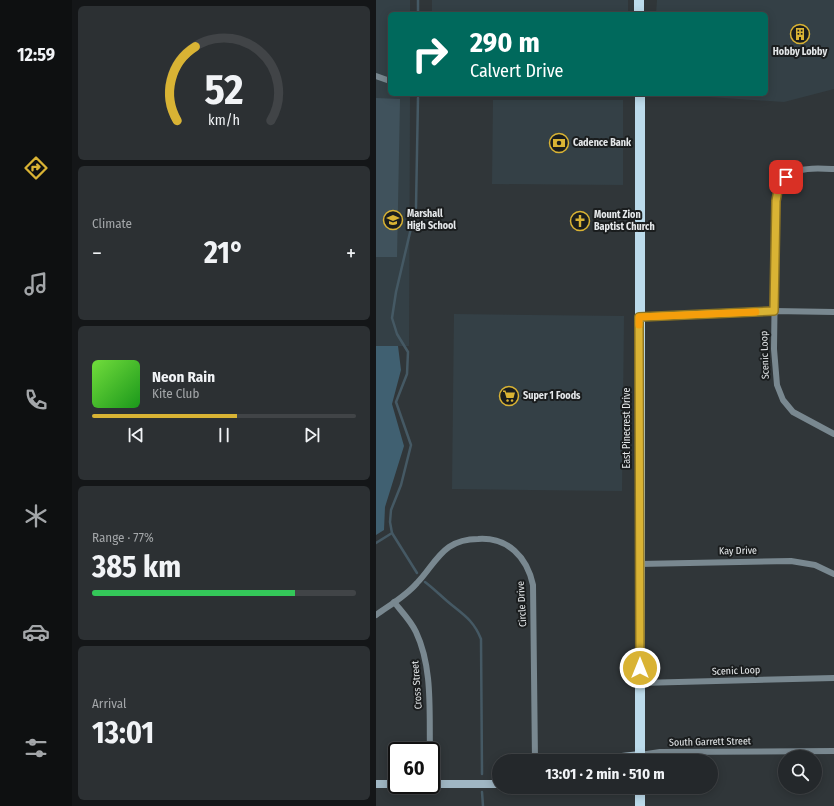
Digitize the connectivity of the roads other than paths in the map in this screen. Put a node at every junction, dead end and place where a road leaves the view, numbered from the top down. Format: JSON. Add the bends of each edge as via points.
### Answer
{"nodes":[{"id":1,"x":639,"y":0,"type":"edge"},
{"id":2,"x":639,"y":12,"type":"edge"},
{"id":3,"x":376,"y":76,"type":"edge"},
{"id":4,"x":388,"y":80,"type":"edge"},
{"id":5,"x":640,"y":96,"type":"edge"},
{"id":6,"x":834,"y":169,"type":"edge"},
{"id":7,"x":774,"y":311,"type":"junction"},
{"id":8,"x":834,"y":312,"type":"edge"},
{"id":9,"x":639,"y":317,"type":"junction"},
{"id":10,"x":834,"y":434,"type":"edge"},
{"id":11,"x":640,"y":564,"type":"junction"},
{"id":12,"x":834,"y":574,"type":"edge"},
{"id":13,"x":394,"y":602,"type":"junction"},
{"id":14,"x":376,"y":614,"type":"edge"},
{"id":15,"x":834,"y":678,"type":"edge"},
{"id":16,"x":640,"y":684,"type":"junction"},
{"id":17,"x":430,"y":742,"type":"edge"},
{"id":18,"x":834,"y":751,"type":"edge"},
{"id":19,"x":535,"y":754,"type":"edge"},
{"id":20,"x":640,"y":754,"type":"edge"},
{"id":21,"x":653,"y":754,"type":"edge"},
{"id":22,"x":376,"y":784,"type":"edge"},
{"id":23,"x":388,"y":784,"type":"edge"},
{"id":24,"x":440,"y":784,"type":"edge"},
{"id":25,"x":492,"y":784,"type":"edge"},
{"id":26,"x":640,"y":794,"type":"edge"},
{"id":27,"x":640,"y":806,"type":"edge"}],
"edges":[{"from":1,"to":2,"type":"main road"},
{"from":3,"to":4,"type":"street"},
{"from":5,"to":9,"type":"main road","name":"East Pinecrest Drive"},
{"from":6,"to":7,"type":"street","name":"Scenic Loop","via":[[799,170],[786,177],[778,190]]},
{"from":7,"to":8,"type":"street"},
{"from":7,"to":9,"type":"street"},
{"from":7,"to":10,"type":"street","name":"Scenic Loop","via":[[775,379],[780,396],[797,415]]},
{"from":9,"to":11,"type":"main road","name":"East Pinecrest Drive"},
{"from":11,"to":12,"type":"street","name":"Kay Drive","via":[[791,561],[815,565]]},
{"from":11,"to":16,"type":"main road","name":"East Pinecrest Drive"},
{"from":13,"to":14,"type":"street","name":"Circle Drive"},
{"from":13,"to":17,"type":"street","name":"Cross Street","via":[[415,631],[426,658]]},
{"from":13,"to":19,"type":"street","name":"Circle Drive","via":[[416,585],[444,552],[455,544],[471,539],[488,539],[501,542],[522,557],[533,584]]},
{"from":15,"to":16,"type":"street","name":"Scenic Loop"},
{"from":16,"to":20,"type":"main road","name":"East Pinecrest Drive"},
{"from":18,"to":21,"type":"street","name":"South Garrett Street"},
{"from":22,"to":23,"type":"street"},
{"from":24,"to":25,"type":"street"},
{"from":26,"to":27,"type":"main road"}]}
